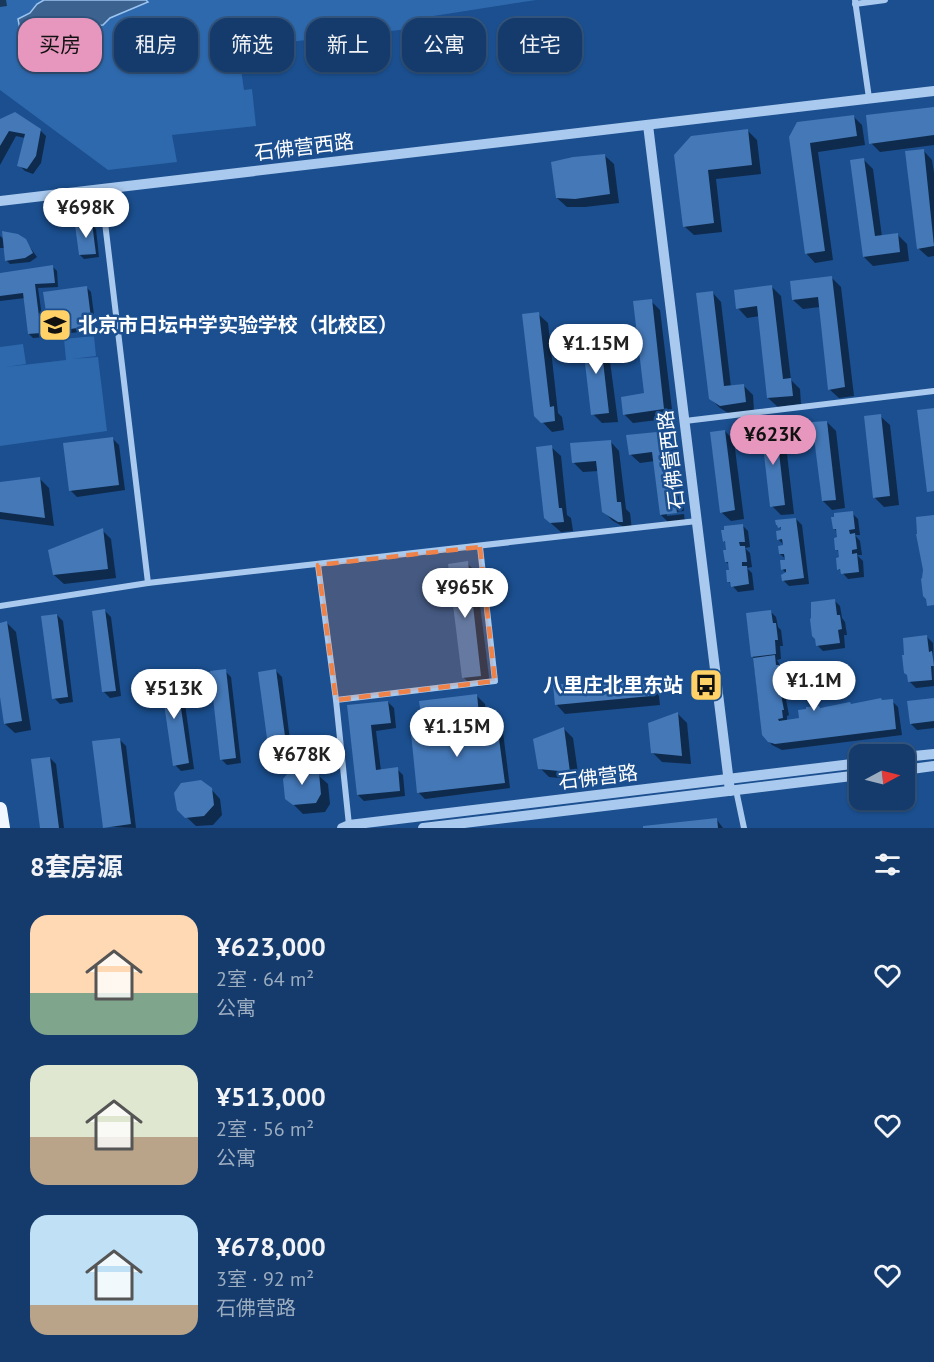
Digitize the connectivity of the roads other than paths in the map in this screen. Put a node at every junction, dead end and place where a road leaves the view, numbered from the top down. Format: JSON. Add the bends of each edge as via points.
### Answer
{"nodes":[{"id":1,"x":885,"y":0,"type":"edge"},
{"id":2,"x":855,"y":2,"type":"edge"},
{"id":3,"x":934,"y":91,"type":"edge"},
{"id":4,"x":869,"y":98,"type":"junction"},
{"id":5,"x":648,"y":125,"type":"junction"},
{"id":6,"x":100,"y":189,"type":"junction"},
{"id":7,"x":0,"y":201,"type":"edge"},
{"id":8,"x":934,"y":391,"type":"edge"},
{"id":9,"x":685,"y":422,"type":"junction"},
{"id":10,"x":697,"y":521,"type":"junction"},
{"id":11,"x":480,"y":547,"type":"junction"},
{"id":12,"x":318,"y":565,"type":"junction"},
{"id":13,"x":148,"y":583,"type":"junction"},
{"id":14,"x":0,"y":606,"type":"edge"},
{"id":15,"x":336,"y":700,"type":"junction"},
{"id":16,"x":934,"y":754,"type":"edge"},
{"id":17,"x":915,"y":756,"type":"edge"},
{"id":18,"x":849,"y":764,"type":"edge"},
{"id":19,"x":934,"y":766,"type":"edge"},
{"id":20,"x":915,"y":769,"type":"edge"},
{"id":21,"x":849,"y":776,"type":"edge"},
{"id":22,"x":729,"y":779,"type":"junction"},
{"id":23,"x":733,"y":790,"type":"junction"},
{"id":24,"x":0,"y":809,"type":"edge"},
{"id":25,"x":346,"y":827,"type":"edge"},
{"id":26,"x":3,"y":828,"type":"edge"},
{"id":27,"x":423,"y":828,"type":"edge"},
{"id":28,"x":744,"y":828,"type":"edge"}],
"edges":[{"from":1,"to":2,"type":"street"},
{"from":2,"to":4,"type":"street"},
{"from":3,"to":4,"type":"street","name":"石佛营西路"},
{"from":4,"to":5,"type":"street","name":"石佛营西路"},
{"from":5,"to":6,"type":"street","name":"石佛营西路"},
{"from":5,"to":9,"type":"street","name":"石佛营西路"},
{"from":6,"to":7,"type":"street","name":"石佛营西路"},
{"from":6,"to":13,"type":"street"},
{"from":8,"to":9,"type":"street"},
{"from":9,"to":10,"type":"street","name":"石佛营西路"},
{"from":10,"to":11,"type":"street"},
{"from":10,"to":22,"type":"street","name":"石佛营西路"},
{"from":11,"to":12,"type":"street"},
{"from":11,"to":15,"type":"street","via":[[495,681]]},
{"from":12,"to":13,"type":"street"},
{"from":12,"to":15,"type":"street"},
{"from":13,"to":14,"type":"street"},
{"from":15,"to":25,"type":"street"},
{"from":16,"to":17,"type":"street"},
{"from":18,"to":22,"type":"street","name":"石佛营路"},
{"from":19,"to":20,"type":"street"},
{"from":21,"to":23,"type":"street","name":"石佛营路"},
{"from":22,"to":23,"type":"street","name":"石佛营西路"},
{"from":22,"to":25,"type":"street","name":"石佛营路"},
{"from":23,"to":27,"type":"street","name":"石佛营路"},
{"from":23,"to":28,"type":"street"},
{"from":24,"to":26,"type":"main road"}]}
